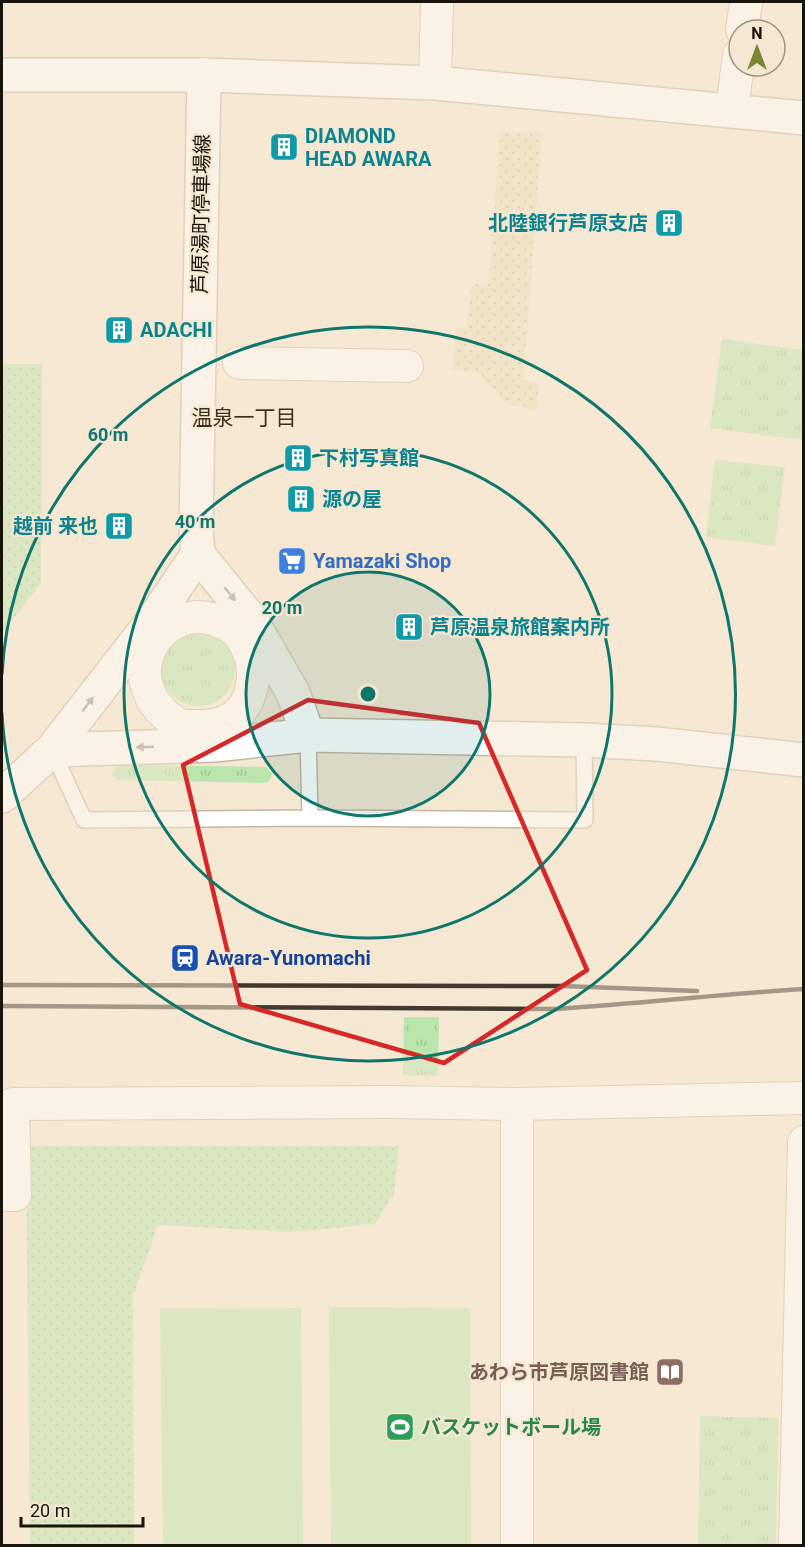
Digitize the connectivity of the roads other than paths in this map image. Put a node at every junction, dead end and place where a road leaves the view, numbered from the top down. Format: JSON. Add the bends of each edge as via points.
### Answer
{"nodes":[{"id":1,"x":436,"y":2,"type":"edge"},
{"id":2,"x":746,"y":2,"type":"edge"},
{"id":3,"x":744,"y":18,"type":"edge"},
{"id":4,"x":2,"y":75,"type":"edge"},
{"id":5,"x":204,"y":75,"type":"junction"},
{"id":6,"x":736,"y":78,"type":"edge"},
{"id":7,"x":435,"y":83,"type":"junction"},
{"id":8,"x":732,"y":110,"type":"junction"},
{"id":9,"x":804,"y":118,"type":"edge"},
{"id":10,"x":239,"y":363,"type":"dead end"},
{"id":11,"x":407,"y":366,"type":"dead end"},
{"id":12,"x":198,"y":554,"type":"junction"},
{"id":13,"x":145,"y":642,"type":"junction"},
{"id":14,"x":254,"y":642,"type":"junction"},
{"id":15,"x":202,"y":734,"type":"junction"},
{"id":16,"x":308,"y":735,"type":"junction"},
{"id":17,"x":584,"y":740,"type":"junction"},
{"id":18,"x":52,"y":750,"type":"junction"},
{"id":19,"x":804,"y":760,"type":"edge"},
{"id":20,"x":2,"y":796,"type":"edge"},
{"id":21,"x":309,"y":818,"type":"junction"},
{"id":22,"x":804,"y":1098,"type":"edge"},
{"id":23,"x":517,"y":1104,"type":"junction"},
{"id":24,"x":804,"y":1142,"type":"edge"},
{"id":25,"x":2,"y":1195,"type":"edge"},
{"id":26,"x":517,"y":1545,"type":"edge"},
{"id":27,"x":795,"y":1545,"type":"edge"}],
"edges":[{"from":1,"to":7,"type":"street"},
{"from":2,"to":3,"type":"street"},
{"from":4,"to":5,"type":"street"},
{"from":5,"to":7,"type":"street"},
{"from":5,"to":12,"type":"street","name":"芦原湯町停車場線"},
{"from":6,"to":8,"type":"street"},
{"from":7,"to":8,"type":"street"},
{"from":8,"to":9,"type":"street"},
{"from":10,"to":11,"type":"street"},
{"from":12,"to":13,"type":"street"},
{"from":12,"to":14,"type":"street","one_way":true},
{"from":13,"to":14,"type":"street","via":[[178,622],[202,617],[222,622]]},
{"from":13,"to":15,"type":"street","via":[[144,680],[149,695],[161,712]]},
{"from":18,"to":13,"type":"street","one_way":true},
{"from":14,"to":15,"type":"street","via":[[252,689],[246,704]]},
{"from":14,"to":16,"type":"street","via":[[293,693]]},
{"from":15,"to":16,"type":"street"},
{"from":15,"to":18,"type":"street","one_way":true},
{"from":16,"to":17,"type":"street"},
{"from":16,"to":21,"type":"lane"},
{"from":17,"to":19,"type":"street"},
{"from":17,"to":21,"type":"lane","via":[[585,820]]},
{"from":18,"to":20,"type":"street"},
{"from":18,"to":21,"type":"lane","via":[[84,820]]},
{"from":22,"to":23,"type":"street"},
{"from":23,"to":25,"type":"street","via":[[13,1104],[15,1195]]},
{"from":23,"to":26,"type":"street"},
{"from":24,"to":27,"type":"street"}]}
